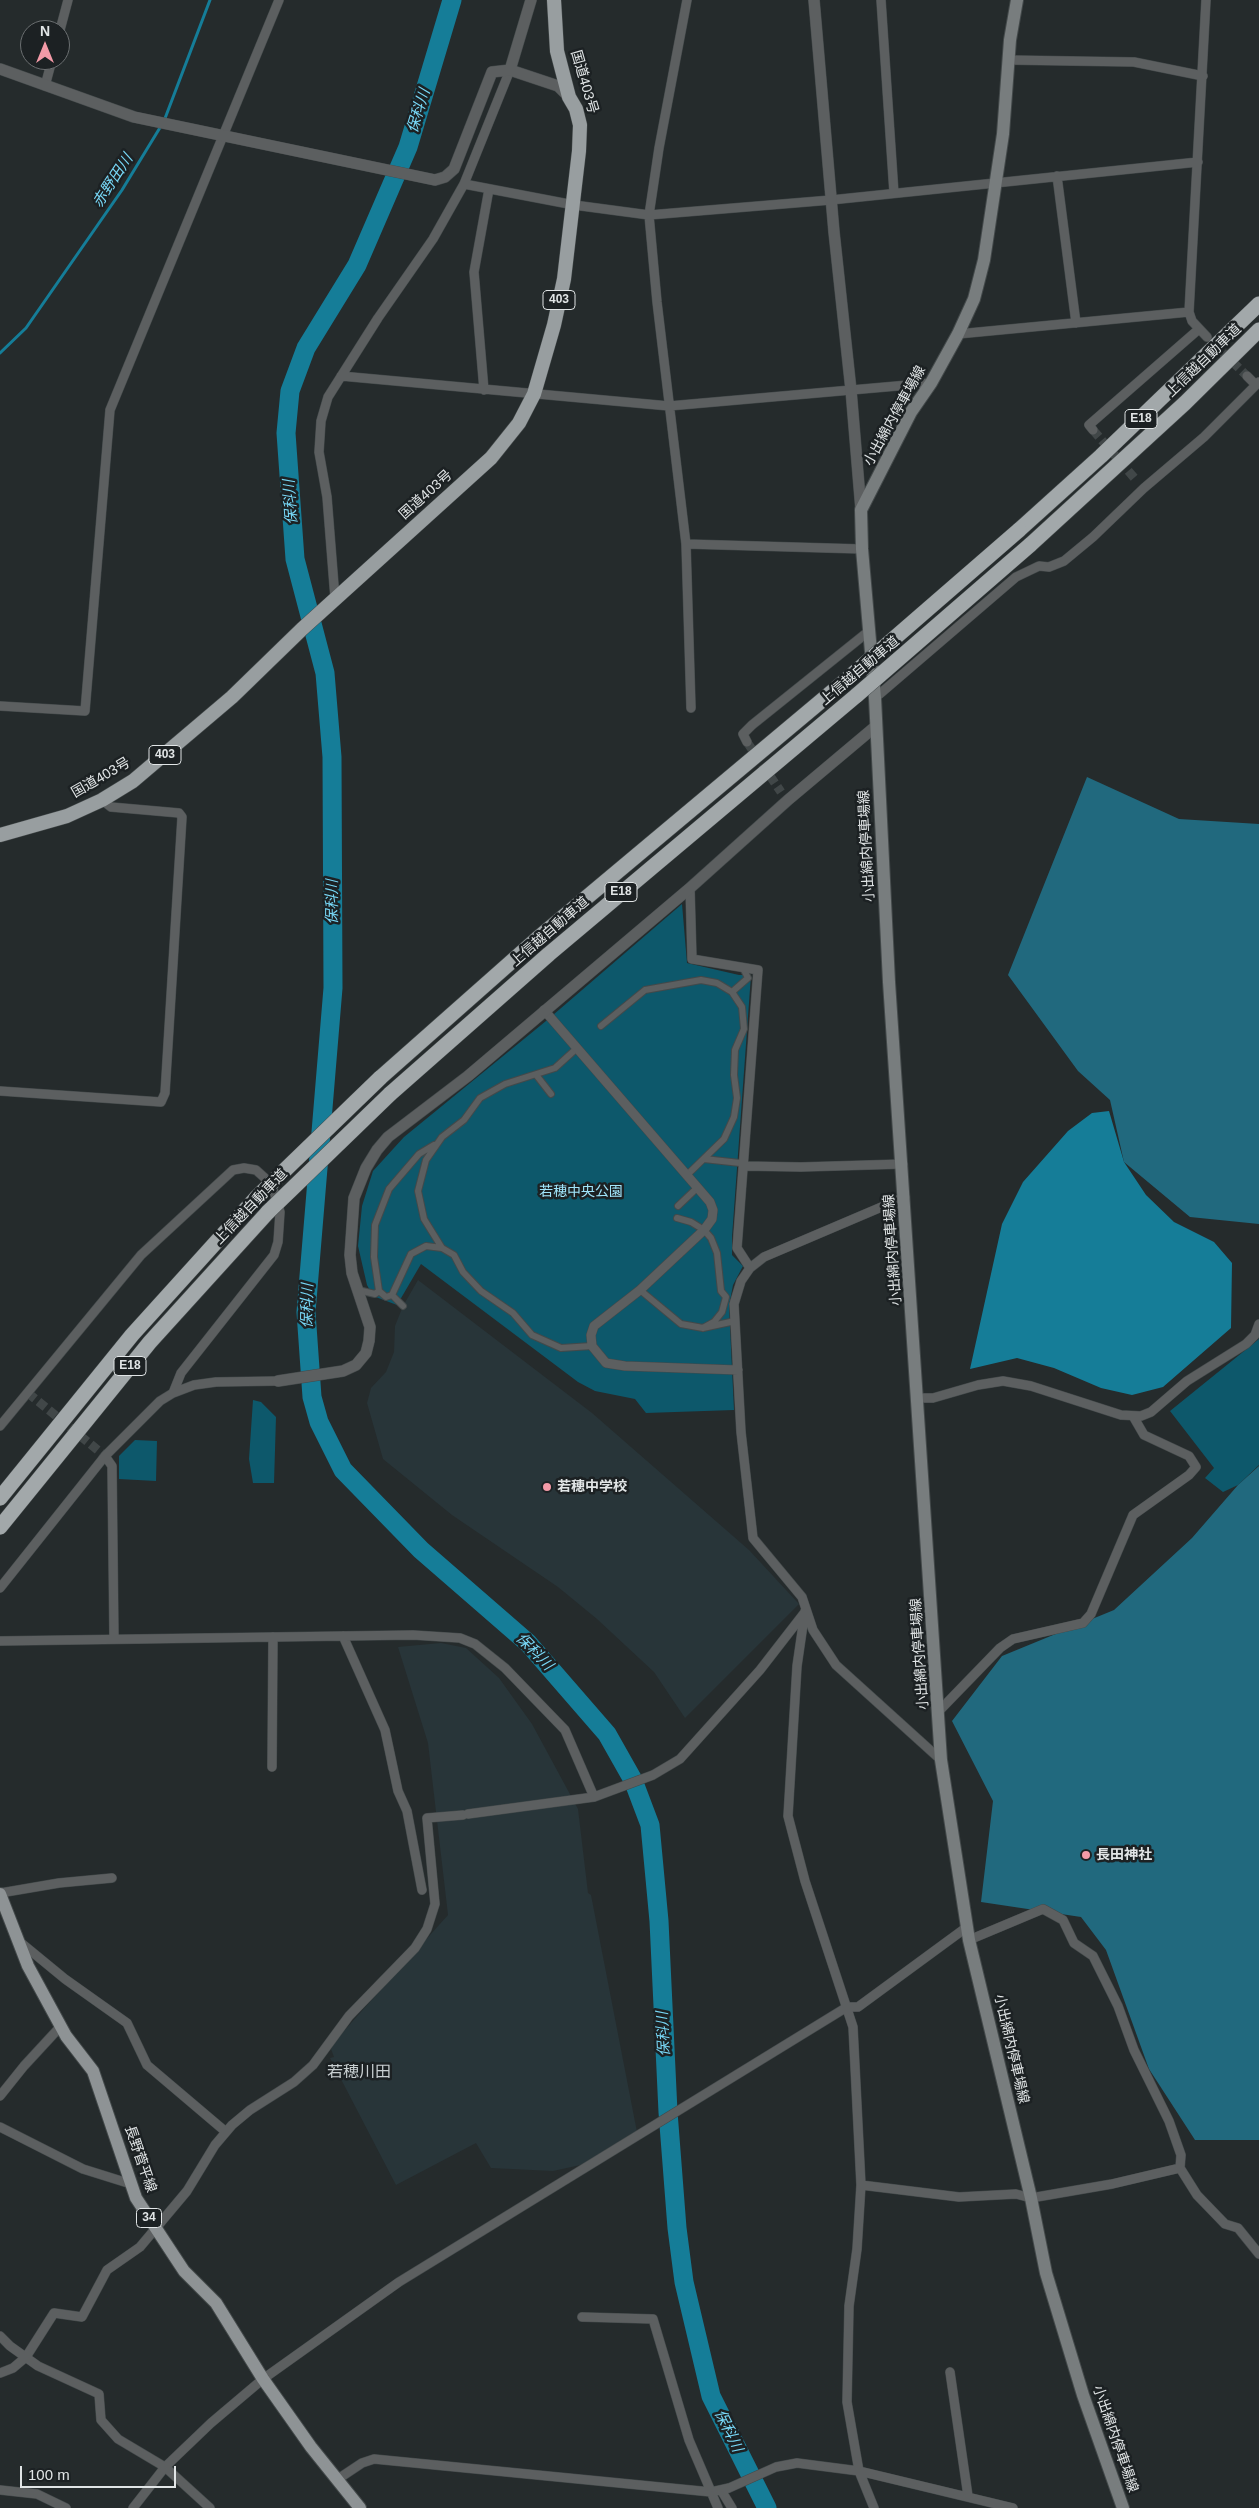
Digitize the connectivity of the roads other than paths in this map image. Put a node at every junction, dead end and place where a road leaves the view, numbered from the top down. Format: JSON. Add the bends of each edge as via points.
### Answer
{"nodes":[{"id":1,"x":68,"y":0,"type":"edge"},
{"id":2,"x":279,"y":0,"type":"edge"},
{"id":3,"x":530,"y":0,"type":"edge"},
{"id":4,"x":554,"y":0,"type":"edge"},
{"id":5,"x":687,"y":0,"type":"edge"},
{"id":6,"x":814,"y":0,"type":"edge"},
{"id":7,"x":881,"y":0,"type":"edge"},
{"id":8,"x":1017,"y":0,"type":"edge"},
{"id":9,"x":1206,"y":0,"type":"edge"},
{"id":10,"x":63,"y":20,"type":"edge"},
{"id":11,"x":1009,"y":60,"type":"junction"},
{"id":12,"x":0,"y":69,"type":"edge"},
{"id":13,"x":49,"y":70,"type":"edge"},
{"id":14,"x":510,"y":70,"type":"junction"},
{"id":15,"x":1203,"y":76,"type":"junction"},
{"id":16,"x":45,"y":86,"type":"junction"},
{"id":17,"x":569,"y":97,"type":"junction"},
{"id":18,"x":223,"y":137,"type":"junction"},
{"id":19,"x":1198,"y":162,"type":"junction"},
{"id":20,"x":1057,"y":176,"type":"junction"},
{"id":21,"x":995,"y":182,"type":"junction"},
{"id":22,"x":464,"y":184,"type":"junction"},
{"id":23,"x":489,"y":189,"type":"junction"},
{"id":24,"x":894,"y":193,"type":"junction"},
{"id":25,"x":831,"y":200,"type":"junction"},
{"id":26,"x":574,"y":205,"type":"junction"},
{"id":27,"x":649,"y":215,"type":"junction"},
{"id":28,"x":1259,"y":304,"type":"edge"},
{"id":29,"x":1189,"y":312,"type":"junction"},
{"id":30,"x":1076,"y":323,"type":"junction"},
{"id":31,"x":1199,"y":329,"type":"junction"},
{"id":32,"x":1259,"y":330,"type":"edge"},
{"id":33,"x":958,"y":334,"type":"junction"},
{"id":34,"x":1208,"y":338,"type":"tunnel mouth"},
{"id":35,"x":340,"y":376,"type":"junction"},
{"id":36,"x":1247,"y":376,"type":"tunnel mouth"},
{"id":37,"x":932,"y":383,"type":"junction"},
{"id":38,"x":1257,"y":383,"type":"edge"},
{"id":39,"x":484,"y":390,"type":"junction"},
{"id":40,"x":851,"y":390,"type":"junction"},
{"id":41,"x":534,"y":394,"type":"junction"},
{"id":42,"x":669,"y":406,"type":"junction"},
{"id":43,"x":1093,"y":430,"type":"dead end"},
{"id":44,"x":861,"y":510,"type":"junction"},
{"id":45,"x":686,"y":544,"type":"junction"},
{"id":46,"x":862,"y":549,"type":"junction"},
{"id":47,"x":334,"y":599,"type":"junction"},
{"id":48,"x":870,"y":631,"type":"junction"},
{"id":49,"x":875,"y":698,"type":"junction"},
{"id":50,"x":0,"y":706,"type":"edge"},
{"id":51,"x":691,"y":708,"type":"dead end"},
{"id":52,"x":876,"y":726,"type":"junction"},
{"id":53,"x":747,"y":742,"type":"dead end"},
{"id":54,"x":102,"y":800,"type":"junction"},
{"id":55,"x":0,"y":835,"type":"edge"},
{"id":56,"x":690,"y":888,"type":"junction"},
{"id":57,"x":743,"y":968,"type":"junction"},
{"id":58,"x":748,"y":978,"type":"junction"},
{"id":59,"x":757,"y":986,"type":"junction"},
{"id":60,"x":732,"y":992,"type":"junction"},
{"id":61,"x":544,"y":1010,"type":"junction"},
{"id":62,"x":601,"y":1026,"type":"dead end"},
{"id":63,"x":576,"y":1049,"type":"junction"},
{"id":64,"x":537,"y":1076,"type":"junction"},
{"id":65,"x":0,"y":1091,"type":"edge"},
{"id":66,"x":551,"y":1094,"type":"dead end"},
{"id":67,"x":438,"y":1143,"type":"junction"},
{"id":68,"x":704,"y":1159,"type":"junction"},
{"id":69,"x":742,"y":1164,"type":"junction"},
{"id":70,"x":903,"y":1164,"type":"junction"},
{"id":71,"x":687,"y":1175,"type":"junction"},
{"id":72,"x":698,"y":1187,"type":"junction"},
{"id":73,"x":905,"y":1197,"type":"junction"},
{"id":74,"x":678,"y":1206,"type":"dead end"},
{"id":75,"x":677,"y":1218,"type":"dead end"},
{"id":76,"x":704,"y":1230,"type":"junction"},
{"id":77,"x":442,"y":1248,"type":"junction"},
{"id":78,"x":750,"y":1268,"type":"junction"},
{"id":79,"x":358,"y":1290,"type":"junction"},
{"id":80,"x":640,"y":1290,"type":"junction"},
{"id":81,"x":379,"y":1291,"type":"junction"},
{"id":82,"x":392,"y":1295,"type":"junction"},
{"id":83,"x":403,"y":1306,"type":"dead end"},
{"id":84,"x":735,"y":1321,"type":"junction"},
{"id":85,"x":1259,"y":1324,"type":"edge"},
{"id":86,"x":703,"y":1328,"type":"junction"},
{"id":87,"x":592,"y":1346,"type":"junction"},
{"id":88,"x":738,"y":1370,"type":"junction"},
{"id":89,"x":278,"y":1381,"type":"joint"},
{"id":90,"x":172,"y":1393,"type":"junction"},
{"id":91,"x":918,"y":1398,"type":"junction"},
{"id":92,"x":1133,"y":1416,"type":"junction"},
{"id":93,"x":0,"y":1426,"type":"edge"},
{"id":94,"x":105,"y":1456,"type":"junction"},
{"id":95,"x":0,"y":1498,"type":"edge"},
{"id":96,"x":0,"y":1527,"type":"edge"},
{"id":97,"x":0,"y":1588,"type":"edge"},
{"id":98,"x":805,"y":1611,"type":"junction"},
{"id":99,"x":343,"y":1636,"type":"junction"},
{"id":100,"x":274,"y":1637,"type":"junction"},
{"id":101,"x":114,"y":1639,"type":"junction"},
{"id":102,"x":0,"y":1641,"type":"edge"},
{"id":103,"x":938,"y":1712,"type":"junction"},
{"id":104,"x":941,"y":1760,"type":"junction"},
{"id":105,"x":272,"y":1767,"type":"dead end"},
{"id":106,"x":594,"y":1796,"type":"junction"},
{"id":107,"x":112,"y":1878,"type":"dead end"},
{"id":108,"x":422,"y":1890,"type":"dead end"},
{"id":109,"x":1,"y":1897,"type":"edge"},
{"id":110,"x":967,"y":1927,"type":"junction"},
{"id":111,"x":18,"y":1940,"type":"junction"},
{"id":112,"x":969,"y":1940,"type":"junction"},
{"id":113,"x":847,"y":2007,"type":"junction"},
{"id":114,"x":60,"y":2027,"type":"junction"},
{"id":115,"x":0,"y":2096,"type":"edge"},
{"id":116,"x":0,"y":2127,"type":"edge"},
{"id":117,"x":226,"y":2132,"type":"junction"},
{"id":118,"x":1180,"y":2168,"type":"junction"},
{"id":119,"x":131,"y":2184,"type":"junction"},
{"id":120,"x":861,"y":2186,"type":"junction"},
{"id":121,"x":1031,"y":2198,"type":"junction"},
{"id":122,"x":154,"y":2228,"type":"junction"},
{"id":123,"x":1259,"y":2254,"type":"edge"},
{"id":124,"x":582,"y":2317,"type":"dead end"},
{"id":125,"x":0,"y":2336,"type":"edge"},
{"id":126,"x":26,"y":2357,"type":"junction"},
{"id":127,"x":0,"y":2372,"type":"edge"},
{"id":128,"x":950,"y":2372,"type":"dead end"},
{"id":129,"x":264,"y":2379,"type":"junction"},
{"id":130,"x":165,"y":2467,"type":"junction"},
{"id":131,"x":859,"y":2470,"type":"junction"},
{"id":132,"x":338,"y":2479,"type":"junction"},
{"id":133,"x":0,"y":2490,"type":"edge"},
{"id":134,"x":720,"y":2490,"type":"junction"},
{"id":135,"x":968,"y":2496,"type":"junction"},
{"id":136,"x":66,"y":2508,"type":"edge"},
{"id":137,"x":133,"y":2508,"type":"edge"},
{"id":138,"x":210,"y":2508,"type":"edge"},
{"id":139,"x":360,"y":2508,"type":"edge"},
{"id":140,"x":718,"y":2508,"type":"edge"},
{"id":141,"x":732,"y":2508,"type":"edge"},
{"id":142,"x":874,"y":2508,"type":"edge"},
{"id":143,"x":1013,"y":2508,"type":"edge"},
{"id":144,"x":1123,"y":2508,"type":"edge"}],
"edges":[{"from":1,"to":10,"type":"street"},
{"from":2,"to":18,"type":"street"},
{"from":3,"to":14,"type":"street"},
{"from":4,"to":17,"type":"highway","name":"国道403号","number":"403","via":[[557,51]]},
{"from":5,"to":27,"type":"street"},
{"from":6,"to":25,"type":"street"},
{"from":7,"to":24,"type":"street"},
{"from":8,"to":11,"type":"main road","name":"小出綿内停車場線"},
{"from":9,"to":15,"type":"street"},
{"from":11,"to":15,"type":"street","via":[[1134,62]]},
{"from":11,"to":21,"type":"main road","name":"小出綿内停車場線","via":[[1004,134]]},
{"from":12,"to":16,"type":"street"},
{"from":13,"to":16,"type":"street"},
{"from":14,"to":17,"type":"street","via":[[558,86]]},
{"from":14,"to":18,"type":"street","via":[[492,72],[454,169],[435,180]]},
{"from":14,"to":22,"type":"street"},
{"from":15,"to":19,"type":"street"},
{"from":16,"to":18,"type":"street","via":[[134,117]]},
{"from":17,"to":26,"type":"highway","name":"国道403号","number":"403","via":[[580,125]]},
{"from":18,"to":50,"type":"street","via":[[110,410],[85,711]]},
{"from":19,"to":20,"type":"street"},
{"from":19,"to":29,"type":"street"},
{"from":20,"to":21,"type":"street"},
{"from":20,"to":30,"type":"street"},
{"from":21,"to":24,"type":"street"},
{"from":21,"to":33,"type":"main road","name":"小出綿内停車場線","via":[[984,260],[974,299]]},
{"from":22,"to":23,"type":"street"},
{"from":22,"to":35,"type":"street","via":[[433,239]]},
{"from":23,"to":26,"type":"street"},
{"from":23,"to":39,"type":"street","via":[[474,272]]},
{"from":24,"to":25,"type":"street"},
{"from":25,"to":27,"type":"street"},
{"from":25,"to":40,"type":"street"},
{"from":26,"to":27,"type":"street"},
{"from":26,"to":41,"type":"highway","name":"国道403号","number":"403","via":[[564,280]]},
{"from":27,"to":42,"type":"street"},
{"from":28,"to":95,"type":"highway","name":"上信越自動車道","number":"E18","bridge":true,"via":[[1019,530],[846,681],[530,946],[380,1078],[256,1198],[132,1335]]},
{"from":29,"to":30,"type":"street"},
{"from":29,"to":31,"type":"street"},
{"from":30,"to":33,"type":"street"},
{"from":31,"to":34,"type":"street"},
{"from":31,"to":43,"type":"street","via":[[1089,425]]},
{"from":32,"to":96,"type":"highway","name":"上信越自動車道","number":"E18","bridge":true,"via":[[1030,545],[857,695],[570,935],[390,1094],[268,1212],[150,1342]]},
{"from":33,"to":37,"type":"main road","name":"小出綿内停車場線"},
{"from":35,"to":39,"type":"street"},
{"from":35,"to":47,"type":"street","via":[[328,397],[321,422],[319,452],[327,497]]},
{"from":36,"to":38,"type":"street"},
{"from":37,"to":40,"type":"street"},
{"from":37,"to":44,"type":"main road","name":"小出綿内停車場線","via":[[911,412]]},
{"from":38,"to":49,"type":"street","via":[[1204,437],[1140,485],[1093,537],[1064,561],[1049,567],[1039,566],[1016,577]]},
{"from":39,"to":41,"type":"street"},
{"from":40,"to":42,"type":"street"},
{"from":40,"to":44,"type":"street"},
{"from":41,"to":42,"type":"street"},
{"from":41,"to":47,"type":"highway","name":"国道403号","number":"403","via":[[519,423],[491,458]]},
{"from":42,"to":45,"type":"street"},
{"from":44,"to":46,"type":"main road","name":"小出綿内停車場線"},
{"from":45,"to":46,"type":"street"},
{"from":45,"to":51,"type":"street"},
{"from":46,"to":48,"type":"main road","name":"小出綿内停車場線"},
{"from":47,"to":54,"type":"highway","name":"国道403号","number":"403","via":[[178,745],[133,781]]},
{"from":48,"to":49,"type":"main road","name":"小出綿内停車場線"},
{"from":48,"to":53,"type":"street","via":[[752,725],[743,734]]},
{"from":49,"to":52,"type":"main road","name":"小出綿内停車場線"},
{"from":52,"to":56,"type":"street","via":[[785,796]]},
{"from":52,"to":70,"type":"main road","name":"小出綿内停車場線","via":[[889,982]]},
{"from":54,"to":55,"type":"highway","name":"国道403号","number":"403","via":[[67,816]]},
{"from":54,"to":65,"type":"street","via":[[111,807],[179,813],[182,817],[165,1093],[161,1102]]},
{"from":56,"to":57,"type":"street","via":[[692,959]]},
{"from":56,"to":61,"type":"street"},
{"from":57,"to":58,"type":"street"},
{"from":57,"to":59,"type":"street","via":[[758,970]]},
{"from":58,"to":59,"type":"street"},
{"from":58,"to":60,"type":"street"},
{"from":59,"to":69,"type":"street"},
{"from":60,"to":62,"type":"street","via":[[717,983],[701,980],[645,990]]},
{"from":60,"to":68,"type":"street","via":[[742,1007],[744,1029],[735,1050],[737,1098],[734,1117],[724,1139]]},
{"from":61,"to":63,"type":"street"},
{"from":61,"to":79,"type":"street","via":[[377,1150],[354,1198],[350,1255]]},
{"from":63,"to":64,"type":"street","via":[[555,1068]]},
{"from":63,"to":71,"type":"street"},
{"from":64,"to":66,"type":"street"},
{"from":64,"to":67,"type":"street","via":[[505,1084],[480,1098],[464,1120]]},
{"from":67,"to":77,"type":"street","via":[[426,1160],[418,1191],[424,1219]]},
{"from":67,"to":81,"type":"street","via":[[419,1154],[389,1189],[375,1225],[374,1257]]},
{"from":68,"to":69,"type":"street"},
{"from":68,"to":71,"type":"street"},
{"from":69,"to":70,"type":"street","via":[[801,1167]]},
{"from":69,"to":78,"type":"street","via":[[737,1248]]},
{"from":70,"to":73,"type":"main road","name":"小出綿内停車場線"},
{"from":71,"to":72,"type":"street"},
{"from":72,"to":74,"type":"street"},
{"from":72,"to":76,"type":"street","via":[[713,1210],[712,1219]]},
{"from":73,"to":78,"type":"street","via":[[784,1247]]},
{"from":73,"to":91,"type":"main road","name":"小出綿内停車場線"},
{"from":75,"to":76,"type":"street"},
{"from":76,"to":80,"type":"street"},
{"from":76,"to":86,"type":"street","via":[[717,1253],[721,1291],[726,1297],[722,1312]]},
{"from":77,"to":82,"type":"street","via":[[426,1246],[411,1254]]},
{"from":77,"to":87,"type":"street","via":[[454,1255],[463,1272],[481,1291],[513,1313],[532,1335],[561,1348]]},
{"from":78,"to":84,"type":"street","via":[[741,1281],[734,1304]]},
{"from":79,"to":81,"type":"street","via":[[375,1294]]},
{"from":79,"to":89,"type":"street","via":[[370,1327],[366,1353],[356,1365],[343,1371]]},
{"from":80,"to":86,"type":"street","via":[[681,1324]]},
{"from":80,"to":87,"type":"street","via":[[594,1326]]},
{"from":81,"to":82,"type":"street","via":[[386,1296]]},
{"from":82,"to":83,"type":"street"},
{"from":84,"to":86,"type":"street"},
{"from":84,"to":88,"type":"street"},
{"from":85,"to":92,"type":"street","via":[[1255,1335],[1246,1344],[1187,1381],[1151,1412]]},
{"from":87,"to":88,"type":"street","via":[[606,1363]]},
{"from":88,"to":98,"type":"street","via":[[743,1460],[753,1538],[802,1597]]},
{"from":89,"to":90,"type":"street","via":[[216,1382]]},
{"from":90,"to":93,"type":"street","via":[[181,1373],[274,1255],[280,1212],[266,1178],[256,1170],[233,1170],[141,1255]]},
{"from":90,"to":94,"type":"street"},
{"from":91,"to":92,"type":"street","via":[[934,1398],[1003,1381]]},
{"from":91,"to":103,"type":"main road","name":"小出綿内停車場線"},
{"from":92,"to":103,"type":"street","via":[[1144,1435],[1189,1456],[1196,1467],[1133,1515],[1092,1614],[1083,1623],[1014,1639],[1000,1648]]},
{"from":94,"to":97,"type":"street"},
{"from":94,"to":101,"type":"street","via":[[112,1466]]},
{"from":98,"to":104,"type":"street","via":[[826,1653],[836,1665]]},
{"from":98,"to":106,"type":"street","via":[[760,1670],[680,1760],[653,1775]]},
{"from":98,"to":113,"type":"street","via":[[797,1666],[788,1816],[805,1881]]},
{"from":99,"to":100,"type":"street"},
{"from":99,"to":106,"type":"street","via":[[432,1636],[460,1638],[475,1644],[528,1690],[565,1730]]},
{"from":99,"to":108,"type":"street","via":[[385,1730],[398,1791],[407,1811]]},
{"from":100,"to":101,"type":"street"},
{"from":100,"to":105,"type":"street"},
{"from":101,"to":102,"type":"street"},
{"from":103,"to":104,"type":"main road","name":"小出綿内停車場線"},
{"from":104,"to":110,"type":"main road","name":"小出綿内停車場線"},
{"from":106,"to":117,"type":"street","via":[[427,1818],[435,1904],[427,1929],[415,1948],[349,2016],[313,2065],[294,2082],[250,2110]]},
{"from":107,"to":109,"type":"street","via":[[59,1883]]},
{"from":109,"to":111,"type":"main road","name":"長野菅平線","number":"34"},
{"from":110,"to":112,"type":"main road","name":"小出綿内停車場線"},
{"from":110,"to":113,"type":"street","via":[[858,2007]]},
{"from":111,"to":114,"type":"main road","name":"長野菅平線","number":"34"},
{"from":111,"to":117,"type":"street","via":[[64,1979],[127,2023],[147,2065]]},
{"from":112,"to":118,"type":"street","via":[[1043,1909],[1063,1920],[1074,1943],[1093,1956],[1118,2006],[1134,2050],[1169,2121],[1181,2155]]},
{"from":112,"to":121,"type":"main road","name":"小出綿内停車場線"},
{"from":113,"to":120,"type":"street","via":[[853,2027]]},
{"from":113,"to":129,"type":"street","via":[[399,2282]]},
{"from":114,"to":115,"type":"street"},
{"from":114,"to":119,"type":"main road","name":"長野菅平線","number":"34","via":[[93,2071]]},
{"from":116,"to":119,"type":"street","via":[[83,2169]]},
{"from":117,"to":122,"type":"street","via":[[187,2191]]},
{"from":118,"to":121,"type":"street"},
{"from":118,"to":123,"type":"street","via":[[1197,2194],[1225,2224],[1238,2228]]},
{"from":119,"to":122,"type":"main road","name":"長野菅平線","number":"34"},
{"from":120,"to":121,"type":"street","via":[[959,2197],[1016,2194]]},
{"from":120,"to":131,"type":"street","via":[[849,2306],[847,2402]]},
{"from":121,"to":144,"type":"main road","name":"小出綿内停車場線","via":[[1049,2282],[1083,2395]]},
{"from":122,"to":126,"type":"street","via":[[140,2247],[108,2270],[82,2317],[54,2313]]},
{"from":122,"to":129,"type":"main road","name":"長野菅平線","number":"34","via":[[184,2271],[216,2303]]},
{"from":124,"to":134,"type":"street","via":[[653,2320],[689,2440]]},
{"from":125,"to":126,"type":"street"},
{"from":126,"to":127,"type":"street","via":[[13,2368]]},
{"from":126,"to":130,"type":"street","via":[[38,2366],[99,2394],[101,2420],[118,2439]]},
{"from":128,"to":135,"type":"street"},
{"from":129,"to":130,"type":"street"},
{"from":129,"to":132,"type":"main road","name":"長野菅平線","number":"34"},
{"from":130,"to":137,"type":"street"},
{"from":130,"to":138,"type":"street"},
{"from":131,"to":134,"type":"street","via":[[797,2462]]},
{"from":131,"to":135,"type":"street"},
{"from":131,"to":142,"type":"street"},
{"from":132,"to":134,"type":"street","via":[[374,2459]]},
{"from":132,"to":139,"type":"main road","name":"長野菅平線","number":"34"},
{"from":133,"to":136,"type":"street","via":[[37,2494]]},
{"from":134,"to":140,"type":"street"},
{"from":134,"to":141,"type":"street"},
{"from":135,"to":143,"type":"street"}]}
